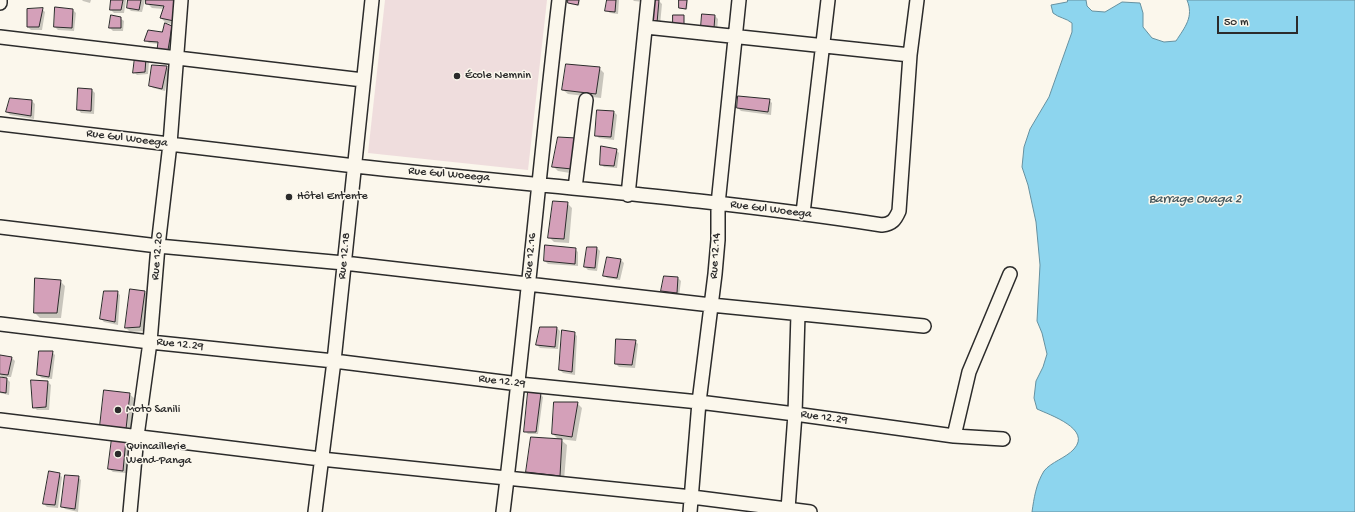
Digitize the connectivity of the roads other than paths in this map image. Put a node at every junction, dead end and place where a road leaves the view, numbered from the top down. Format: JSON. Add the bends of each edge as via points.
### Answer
{"nodes":[{"id":1,"x":0,"y":0,"type":"edge"},
{"id":2,"x":181,"y":0,"type":"edge"},
{"id":3,"x":372,"y":0,"type":"edge"},
{"id":4,"x":559,"y":0,"type":"edge"},
{"id":5,"x":648,"y":0,"type":"edge"},
{"id":6,"x":739,"y":0,"type":"edge"},
{"id":7,"x":828,"y":0,"type":"edge"},
{"id":8,"x":917,"y":0,"type":"edge"},
{"id":9,"x":0,"y":3,"type":"edge"},
{"id":10,"x":646,"y":27,"type":"junction"},
{"id":11,"x":735,"y":36,"type":"junction"},
{"id":12,"x":0,"y":37,"type":"edge"},
{"id":13,"x":823,"y":46,"type":"junction"},
{"id":14,"x":910,"y":55,"type":"junction"},
{"id":15,"x":176,"y":57,"type":"junction"},
{"id":16,"x":363,"y":80,"type":"junction"},
{"id":17,"x":586,"y":100,"type":"dead end"},
{"id":18,"x":0,"y":124,"type":"edge"},
{"id":19,"x":170,"y":144,"type":"junction"},
{"id":20,"x":355,"y":166,"type":"junction"},
{"id":21,"x":539,"y":184,"type":"junction"},
{"id":22,"x":575,"y":188,"type":"junction"},
{"id":23,"x":628,"y":195,"type":"junction"},
{"id":24,"x":718,"y":204,"type":"junction"},
{"id":25,"x":803,"y":213,"type":"junction"},
{"id":26,"x":0,"y":227,"type":"edge"},
{"id":27,"x":158,"y":246,"type":"junction"},
{"id":28,"x":344,"y":264,"type":"junction"},
{"id":29,"x":1010,"y":274,"type":"dead end"},
{"id":30,"x":528,"y":285,"type":"junction"},
{"id":31,"x":711,"y":305,"type":"junction"},
{"id":32,"x":798,"y":314,"type":"junction"},
{"id":33,"x":0,"y":324,"type":"edge"},
{"id":34,"x":924,"y":326,"type":"dead end"},
{"id":35,"x":150,"y":342,"type":"junction"},
{"id":36,"x":334,"y":362,"type":"junction"},
{"id":37,"x":519,"y":384,"type":"junction"},
{"id":38,"x":699,"y":402,"type":"junction"},
{"id":39,"x":795,"y":414,"type":"junction"},
{"id":40,"x":0,"y":420,"type":"edge"},
{"id":41,"x":137,"y":436,"type":"junction"},
{"id":42,"x":954,"y":436,"type":"junction"},
{"id":43,"x":1003,"y":439,"type":"dead end"},
{"id":44,"x":321,"y":458,"type":"junction"},
{"id":45,"x":507,"y":478,"type":"junction"},
{"id":46,"x":692,"y":497,"type":"junction"},
{"id":47,"x":788,"y":509,"type":"junction"},
{"id":48,"x":130,"y":512,"type":"edge"},
{"id":49,"x":315,"y":512,"type":"edge"},
{"id":50,"x":503,"y":512,"type":"edge"},
{"id":51,"x":690,"y":512,"type":"edge"},
{"id":52,"x":810,"y":512,"type":"edge"}],
"edges":[{"from":1,"to":9,"type":"street"},
{"from":2,"to":15,"type":"street","name":"Rue 12.20"},
{"from":3,"to":16,"type":"street","name":"Rue 12.18"},
{"from":4,"to":21,"type":"street","name":"Rue 12.16"},
{"from":5,"to":10,"type":"street"},
{"from":6,"to":11,"type":"street","name":"Rue 12.14"},
{"from":7,"to":13,"type":"street"},
{"from":8,"to":14,"type":"street"},
{"from":10,"to":11,"type":"street"},
{"from":10,"to":23,"type":"street"},
{"from":11,"to":13,"type":"street"},
{"from":11,"to":24,"type":"street","name":"Rue 12.14"},
{"from":12,"to":15,"type":"street"},
{"from":13,"to":14,"type":"street"},
{"from":13,"to":25,"type":"street"},
{"from":14,"to":25,"type":"street","name":"Rue Gul Woeega","via":[[899,211],[896,219],[890,224],[882,225]]},
{"from":15,"to":16,"type":"street"},
{"from":15,"to":19,"type":"street","name":"Rue 12.20"},
{"from":16,"to":20,"type":"street","name":"Rue 12.18"},
{"from":17,"to":22,"type":"street"},
{"from":18,"to":19,"type":"street","name":"Rue Gul Woeega"},
{"from":19,"to":20,"type":"street","name":"Rue Gul Woeega"},
{"from":19,"to":27,"type":"street","name":"Rue 12.20"},
{"from":20,"to":21,"type":"street","name":"Rue Gul Woeega"},
{"from":20,"to":28,"type":"street","name":"Rue 12.18"},
{"from":21,"to":22,"type":"street","name":"Rue Gul Woeega"},
{"from":21,"to":30,"type":"street","name":"Rue 12.16"},
{"from":22,"to":23,"type":"street","name":"Rue Gul Woeega"},
{"from":23,"to":24,"type":"street","name":"Rue Gul Woeega"},
{"from":24,"to":25,"type":"street","name":"Rue Gul Woeega"},
{"from":24,"to":31,"type":"street","name":"Rue 12.14","via":[[718,240]]},
{"from":26,"to":27,"type":"street"},
{"from":27,"to":28,"type":"street"},
{"from":27,"to":35,"type":"street","name":"Rue 12.20"},
{"from":28,"to":30,"type":"street"},
{"from":28,"to":36,"type":"street","name":"Rue 12.18"},
{"from":29,"to":42,"type":"street","via":[[969,372]]},
{"from":30,"to":31,"type":"street"},
{"from":30,"to":37,"type":"street","name":"Rue 12.16"},
{"from":31,"to":32,"type":"street"},
{"from":31,"to":38,"type":"street","name":"Rue 12.14"},
{"from":32,"to":34,"type":"street"},
{"from":32,"to":39,"type":"street"},
{"from":33,"to":35,"type":"street","name":"Rue 12.29"},
{"from":35,"to":36,"type":"street","name":"Rue 12.29"},
{"from":35,"to":41,"type":"street","name":"Rue 12.20"},
{"from":36,"to":37,"type":"street","name":"Rue 12.29"},
{"from":36,"to":44,"type":"street","name":"Rue 12.18"},
{"from":37,"to":38,"type":"street","name":"Rue 12.29"},
{"from":37,"to":45,"type":"street","name":"Rue 12.16"},
{"from":38,"to":39,"type":"street","name":"Rue 12.29"},
{"from":38,"to":46,"type":"street","name":"Rue 12.14"},
{"from":39,"to":42,"type":"street","name":"Rue 12.29"},
{"from":39,"to":47,"type":"street"},
{"from":40,"to":41,"type":"street"},
{"from":41,"to":44,"type":"street"},
{"from":41,"to":48,"type":"street","name":"Rue 12.20"},
{"from":42,"to":43,"type":"street","name":"Rue 12.29"},
{"from":44,"to":45,"type":"street"},
{"from":44,"to":49,"type":"street","name":"Rue 12.18"},
{"from":45,"to":46,"type":"street"},
{"from":45,"to":50,"type":"street","name":"Rue 12.16"},
{"from":46,"to":47,"type":"street"},
{"from":46,"to":51,"type":"street","name":"Rue 12.14"},
{"from":47,"to":52,"type":"street"}]}
